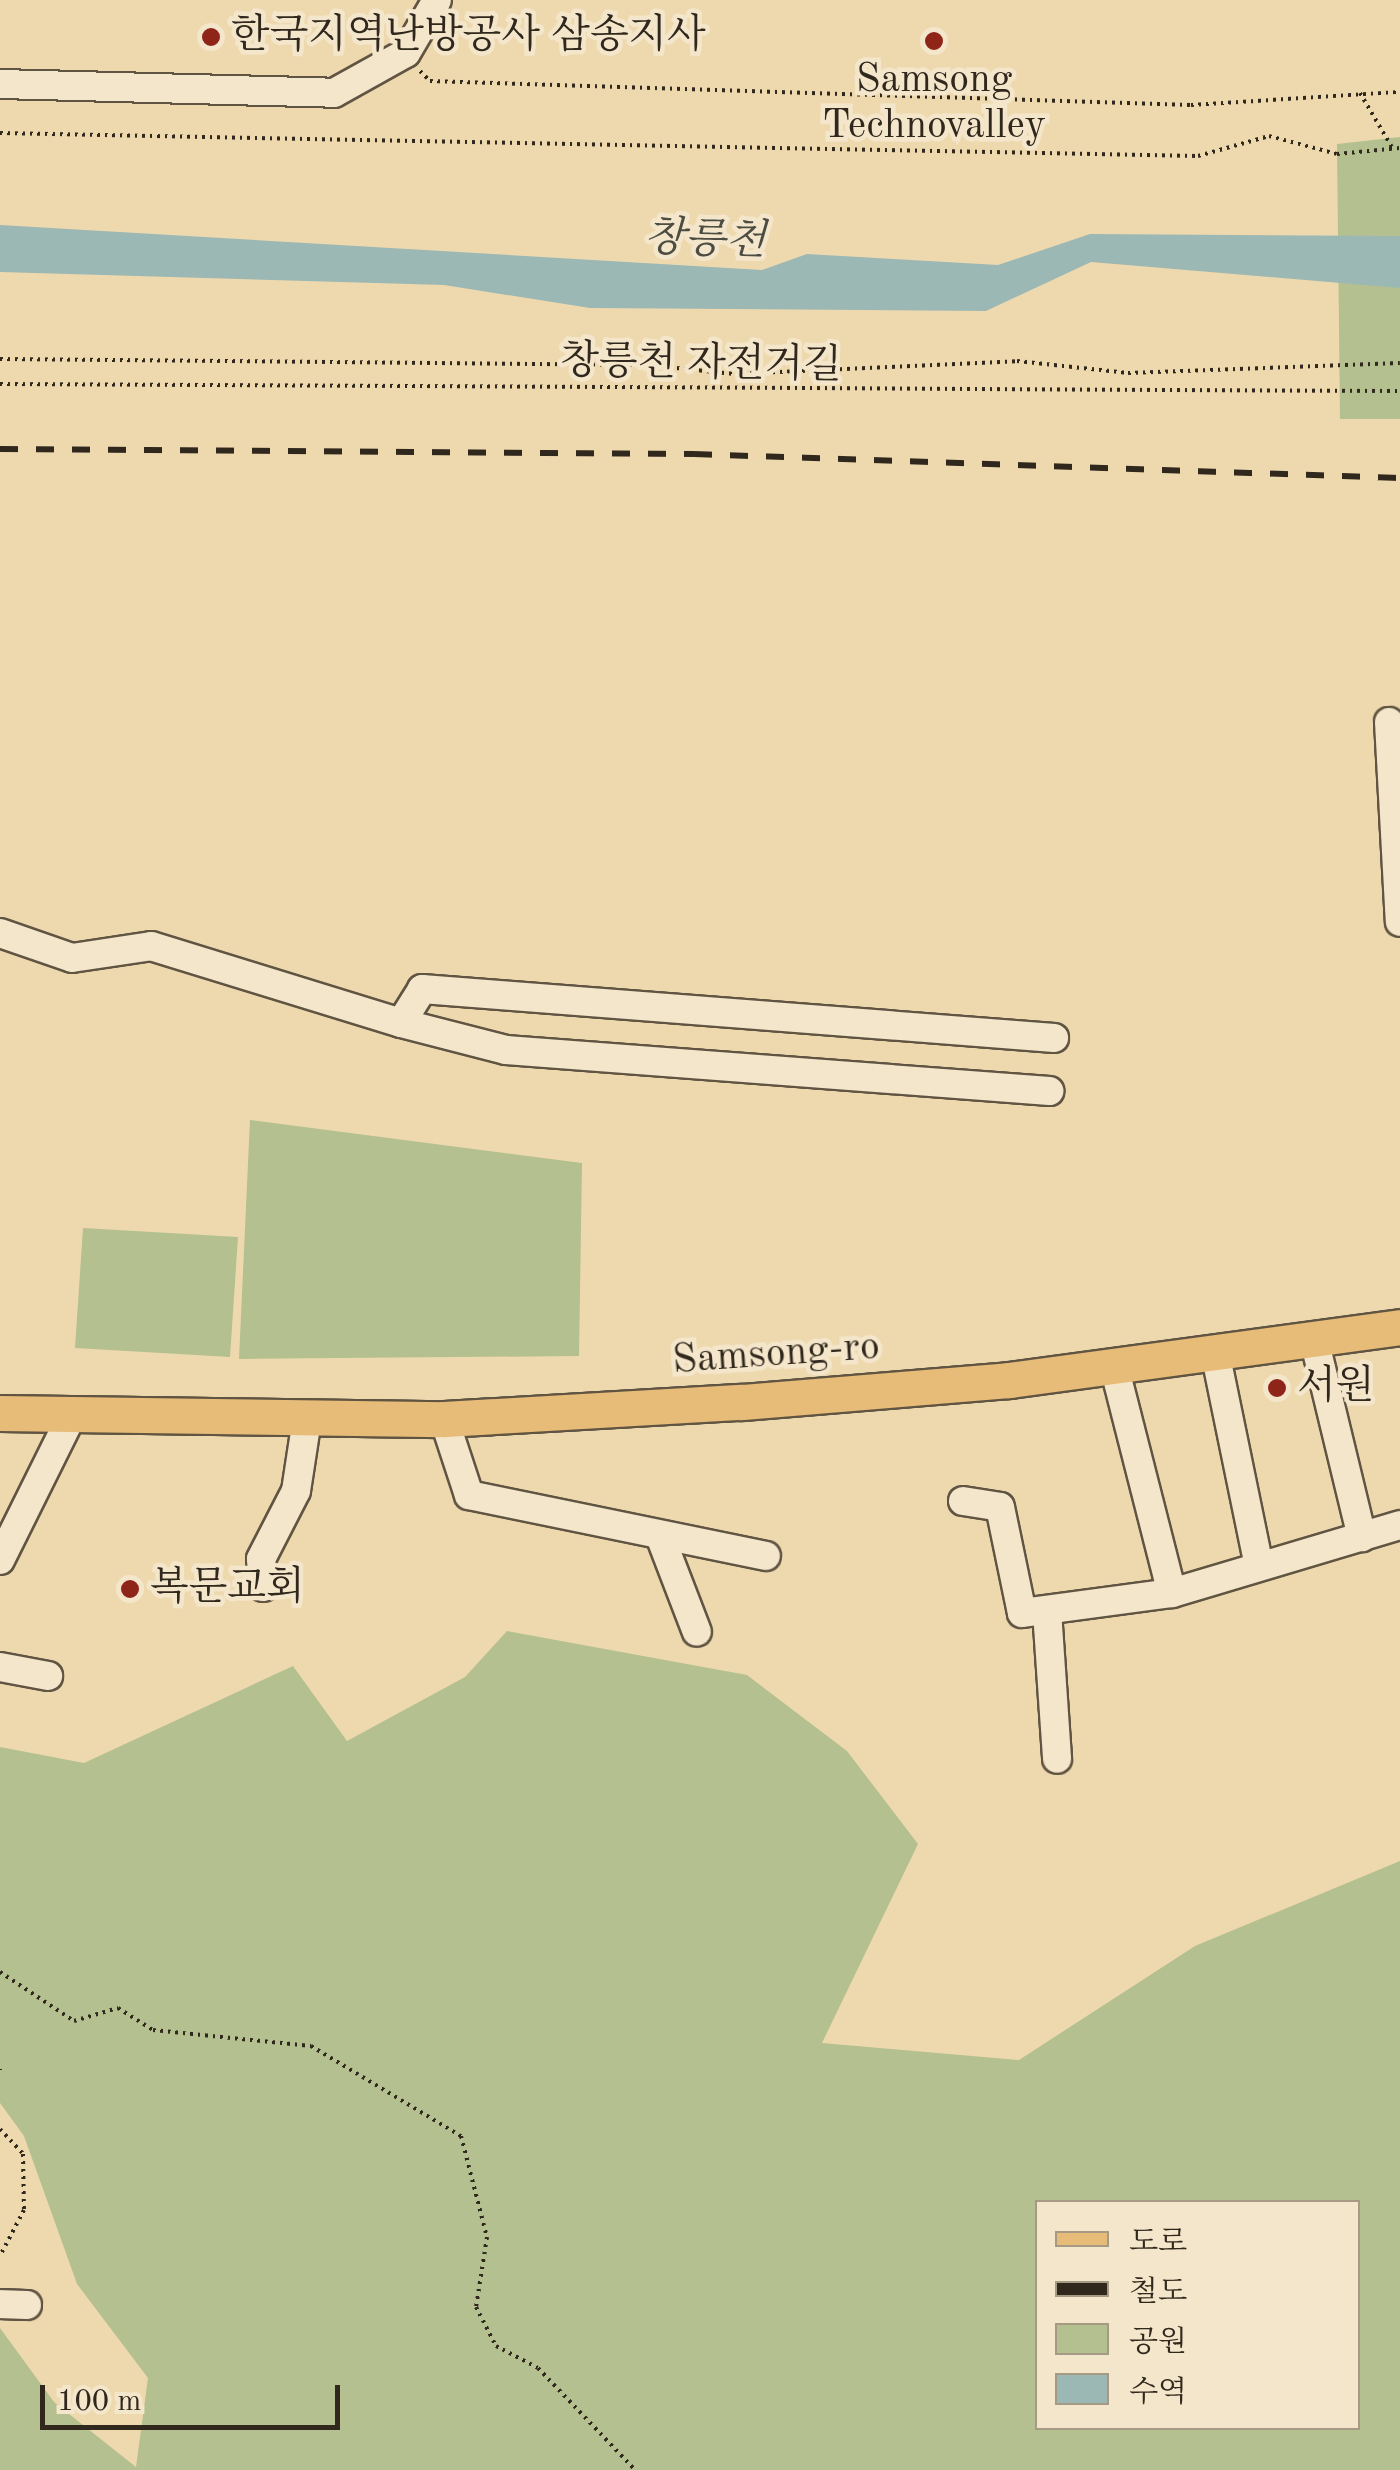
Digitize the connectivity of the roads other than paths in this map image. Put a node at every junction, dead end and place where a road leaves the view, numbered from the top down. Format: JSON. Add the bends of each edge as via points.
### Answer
{"nodes":[{"id":1,"x":437,"y":0,"type":"edge"},
{"id":2,"x":0,"y":84,"type":"edge"},
{"id":3,"x":1388,"y":722,"type":"dead end"},
{"id":4,"x":1400,"y":922,"type":"edge"},
{"id":5,"x":0,"y":933,"type":"edge"},
{"id":6,"x":402,"y":1023,"type":"junction"},
{"id":7,"x":1054,"y":1038,"type":"dead end"},
{"id":8,"x":1049,"y":1091,"type":"dead end"},
{"id":9,"x":1400,"y":1327,"type":"edge"},
{"id":10,"x":1314,"y":1339,"type":"junction"},
{"id":11,"x":1215,"y":1352,"type":"junction"},
{"id":12,"x":1114,"y":1366,"type":"junction"},
{"id":13,"x":0,"y":1413,"type":"edge"},
{"id":14,"x":72,"y":1418,"type":"junction"},
{"id":15,"x":444,"y":1419,"type":"junction"},
{"id":16,"x":307,"y":1420,"type":"junction"},
{"id":17,"x":962,"y":1501,"type":"dead end"},
{"id":18,"x":1400,"y":1526,"type":"edge"},
{"id":19,"x":1362,"y":1536,"type":"junction"},
{"id":20,"x":662,"y":1541,"type":"junction"},
{"id":21,"x":766,"y":1556,"type":"dead end"},
{"id":22,"x":0,"y":1560,"type":"edge"},
{"id":23,"x":1259,"y":1566,"type":"junction"},
{"id":24,"x":263,"y":1587,"type":"dead end"},
{"id":25,"x":1172,"y":1592,"type":"junction"},
{"id":26,"x":1047,"y":1611,"type":"junction"},
{"id":27,"x":697,"y":1632,"type":"dead end"},
{"id":28,"x":0,"y":1667,"type":"edge"},
{"id":29,"x":48,"y":1676,"type":"dead end"},
{"id":30,"x":1057,"y":1759,"type":"dead end"}],
"edges":[{"from":1,"to":2,"type":"street","via":[[406,54],[334,93]]},
{"from":3,"to":4,"type":"street"},
{"from":5,"to":6,"type":"street","via":[[72,958],[151,946]]},
{"from":6,"to":7,"type":"street","via":[[422,989]]},
{"from":6,"to":8,"type":"street","via":[[506,1050]]},
{"from":9,"to":10,"type":"main road","name":"Samsong-ro"},
{"from":10,"to":11,"type":"main road","name":"Samsong-ro"},
{"from":10,"to":19,"type":"street"},
{"from":11,"to":12,"type":"main road","name":"Samsong-ro"},
{"from":11,"to":23,"type":"street"},
{"from":12,"to":15,"type":"main road","name":"Samsong-ro"},
{"from":12,"to":25,"type":"street"},
{"from":13,"to":14,"type":"main road","name":"Samsong-ro"},
{"from":14,"to":16,"type":"main road","name":"Samsong-ro"},
{"from":14,"to":22,"type":"street"},
{"from":15,"to":16,"type":"main road","name":"Samsong-ro"},
{"from":15,"to":20,"type":"street","via":[[468,1495]]},
{"from":16,"to":24,"type":"street","via":[[296,1491],[260,1559]]},
{"from":17,"to":26,"type":"street","via":[[1000,1507],[1022,1613]]},
{"from":18,"to":19,"type":"street"},
{"from":19,"to":23,"type":"street"},
{"from":20,"to":21,"type":"street"},
{"from":20,"to":27,"type":"street"},
{"from":23,"to":25,"type":"street"},
{"from":25,"to":26,"type":"street"},
{"from":26,"to":30,"type":"street"},
{"from":28,"to":29,"type":"street"}]}
